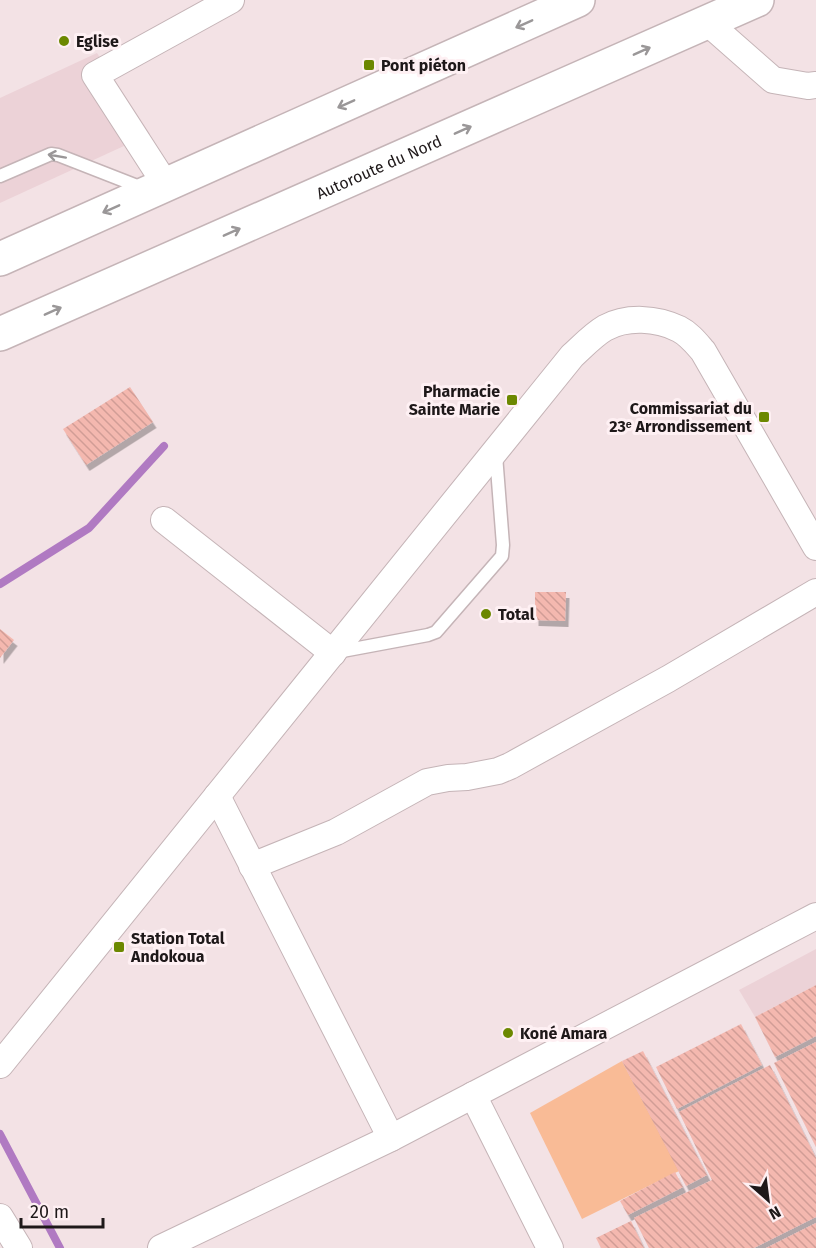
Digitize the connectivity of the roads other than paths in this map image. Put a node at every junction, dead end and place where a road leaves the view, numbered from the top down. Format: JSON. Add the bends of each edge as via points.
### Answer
{"nodes":[{"id":1,"x":231,"y":0,"type":"edge"},
{"id":2,"x":578,"y":0,"type":"edge"},
{"id":3,"x":757,"y":0,"type":"edge"},
{"id":4,"x":707,"y":22,"type":"junction"},
{"id":5,"x":816,"y":85,"type":"edge"},
{"id":6,"x":0,"y":176,"type":"edge"},
{"id":7,"x":158,"y":188,"type":"junction"},
{"id":8,"x":0,"y":259,"type":"edge"},
{"id":9,"x":0,"y":334,"type":"edge"},
{"id":10,"x":495,"y":451,"type":"junction"},
{"id":11,"x":164,"y":520,"type":"dead end"},
{"id":12,"x":816,"y":547,"type":"edge"},
{"id":13,"x":816,"y":592,"type":"edge"},
{"id":14,"x":333,"y":653,"type":"junction"},
{"id":15,"x":218,"y":796,"type":"junction"},
{"id":16,"x":252,"y":866,"type":"junction"},
{"id":17,"x":816,"y":916,"type":"edge"},
{"id":18,"x":0,"y":1065,"type":"edge"},
{"id":19,"x":473,"y":1095,"type":"junction"},
{"id":20,"x":390,"y":1138,"type":"junction"},
{"id":21,"x":0,"y":1217,"type":"edge"},
{"id":22,"x":19,"y":1248,"type":"edge"},
{"id":23,"x":161,"y":1248,"type":"edge"},
{"id":24,"x":550,"y":1248,"type":"edge"}],
"edges":[{"from":1,"to":7,"type":"street","via":[[95,75]]},
{"from":2,"to":7,"type":"highway","one_way":true},
{"from":3,"to":4,"type":"highway","name":"Autoroute du Nord"},
{"from":4,"to":5,"type":"street","via":[[772,80]]},
{"from":9,"to":4,"type":"highway","name":"Autoroute du Nord","one_way":true},
{"from":7,"to":6,"type":"lane","one_way":true,"via":[[51,154]]},
{"from":7,"to":8,"type":"highway","one_way":true},
{"from":10,"to":12,"type":"street","via":[[572,356],[604,329],[620,322],[659,322],[679,329],[703,351]]},
{"from":10,"to":14,"type":"street"},
{"from":10,"to":14,"type":"lane","via":[[502,556],[436,632]]},
{"from":11,"to":14,"type":"street"},
{"from":13,"to":16,"type":"street","via":[[510,766],[427,782],[336,832]]},
{"from":14,"to":15,"type":"street"},
{"from":15,"to":16,"type":"street"},
{"from":15,"to":18,"type":"street"},
{"from":16,"to":20,"type":"street"},
{"from":17,"to":19,"type":"street"},
{"from":19,"to":20,"type":"street"},
{"from":19,"to":24,"type":"street"},
{"from":20,"to":23,"type":"street"},
{"from":21,"to":22,"type":"street"}]}
